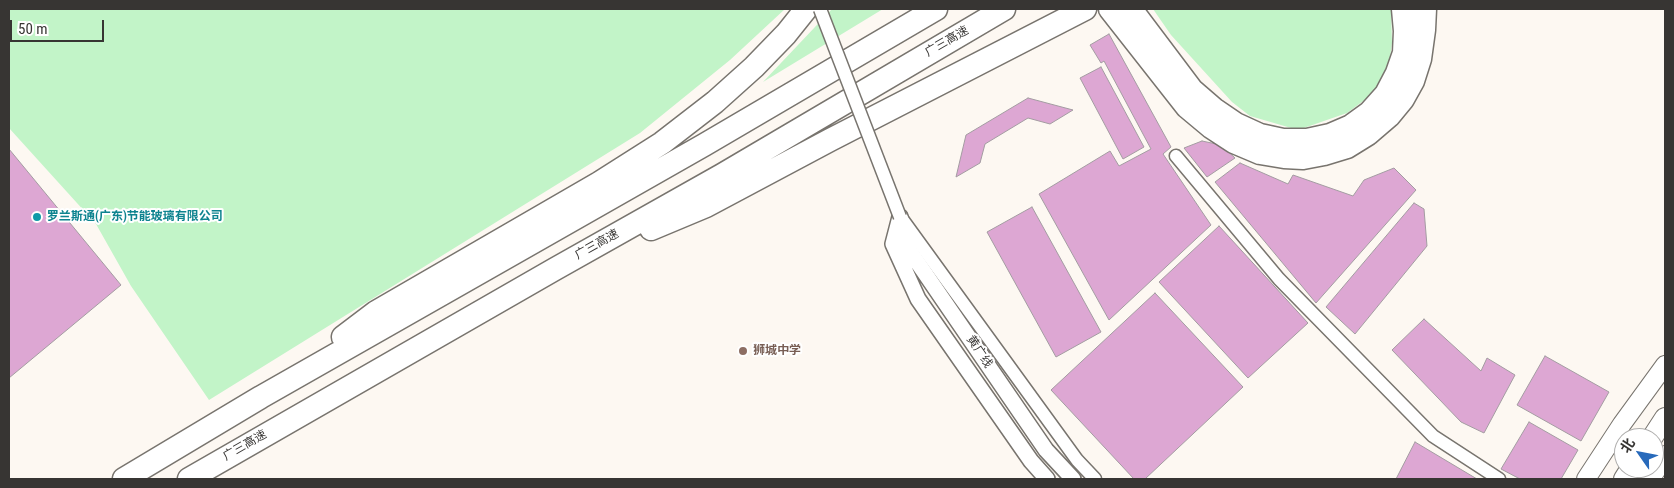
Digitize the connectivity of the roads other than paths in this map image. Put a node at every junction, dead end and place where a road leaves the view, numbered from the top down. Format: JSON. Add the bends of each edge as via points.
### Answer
{"nodes":[{"id":1,"x":806,"y":9,"type":"edge"},
{"id":2,"x":820,"y":9,"type":"edge"},
{"id":3,"x":936,"y":9,"type":"edge"},
{"id":4,"x":1004,"y":9,"type":"edge"},
{"id":5,"x":1085,"y":9,"type":"edge"},
{"id":6,"x":1403,"y":9,"type":"edge"},
{"id":7,"x":1425,"y":9,"type":"edge"},
{"id":8,"x":1123,"y":12,"type":"edge"},
{"id":9,"x":1176,"y":156,"type":"dead end"},
{"id":10,"x":900,"y":217,"type":"junction"},
{"id":11,"x":555,"y":269,"type":"junction"},
{"id":12,"x":1665,"y":365,"type":"edge"},
{"id":13,"x":261,"y":397,"type":"junction"},
{"id":14,"x":1665,"y":456,"type":"edge"},
{"id":15,"x":124,"y":479,"type":"edge"},
{"id":16,"x":189,"y":479,"type":"edge"},
{"id":17,"x":1047,"y":479,"type":"edge"},
{"id":18,"x":1073,"y":479,"type":"edge"},
{"id":19,"x":1095,"y":479,"type":"edge"},
{"id":20,"x":1499,"y":479,"type":"edge"},
{"id":21,"x":1586,"y":479,"type":"edge"},
{"id":22,"x":1649,"y":479,"type":"edge"}],
"edges":[{"from":1,"to":13,"type":"highway","via":[[754,68],[662,143],[600,183],[376,312]]},
{"from":2,"to":10,"type":"street","name":"黄广线","bridge":true},
{"from":3,"to":13,"type":"highway"},
{"from":4,"to":11,"type":"highway","name":"广三高速"},
{"from":5,"to":11,"type":"highway","via":[[706,206]]},
{"from":6,"to":8,"type":"highway","via":[[1404,53],[1386,94],[1370,113],[1351,126],[1307,140],[1283,140],[1260,135],[1214,109],[1192,90]]},
{"from":7,"to":8,"type":"highway","via":[[1420,59],[1413,81],[1394,110],[1368,134],[1347,147],[1303,158],[1260,153],[1210,127],[1187,107]]},
{"from":9,"to":20,"type":"street","via":[[1279,279],[1433,436]]},
{"from":10,"to":17,"type":"street","name":"黄广线","via":[[892,244],[918,299],[1031,461]]},
{"from":10,"to":18,"type":"street","name":"黄广线","via":[[909,250],[1046,450]]},
{"from":10,"to":19,"type":"street","via":[[1077,460]]},
{"from":11,"to":16,"type":"highway","name":"广三高速"},
{"from":12,"to":21,"type":"main road"},
{"from":13,"to":15,"type":"highway"},
{"from":14,"to":22,"type":"main road"}]}
